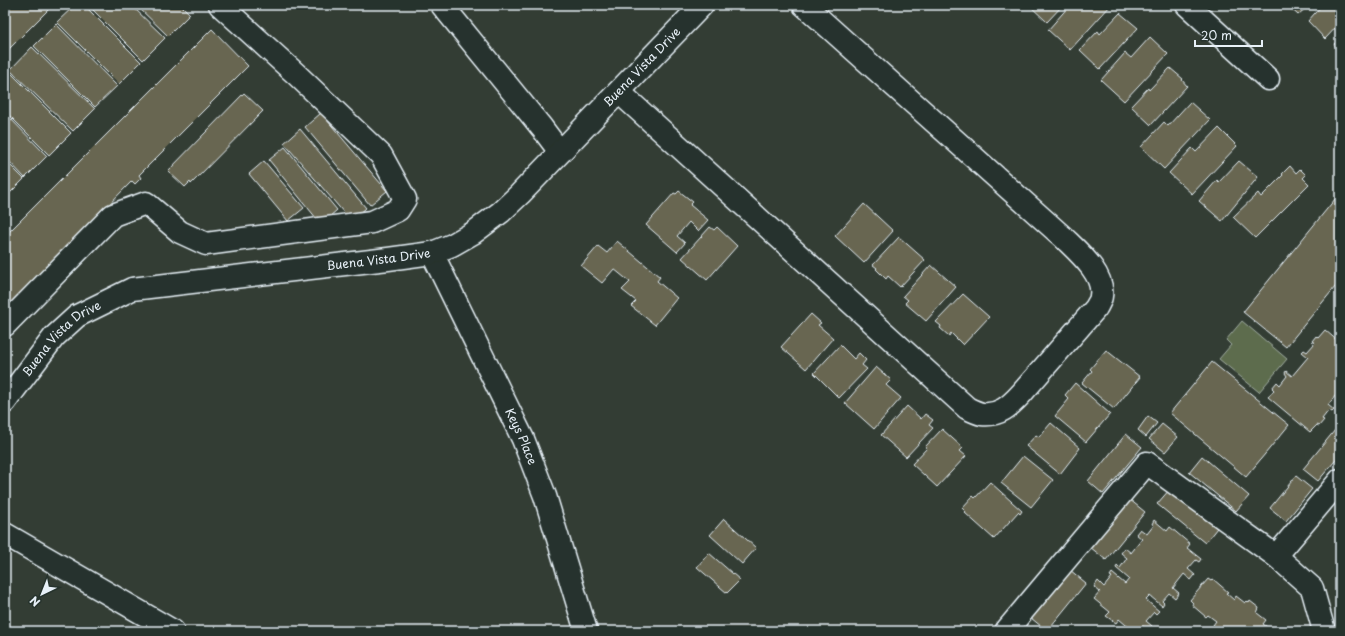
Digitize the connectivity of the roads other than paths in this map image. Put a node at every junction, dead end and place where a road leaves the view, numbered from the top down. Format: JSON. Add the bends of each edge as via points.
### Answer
{"nodes":[{"id":1,"x":220,"y":5,"type":"edge"},
{"id":2,"x":442,"y":5,"type":"edge"},
{"id":3,"x":702,"y":5,"type":"edge"},
{"id":4,"x":804,"y":5,"type":"edge"},
{"id":5,"x":1187,"y":5,"type":"edge"},
{"id":6,"x":1268,"y":79,"type":"dead end"},
{"id":7,"x":619,"y":92,"type":"junction"},
{"id":8,"x":560,"y":152,"type":"junction"},
{"id":9,"x":432,"y":252,"type":"junction"},
{"id":10,"x":5,"y":324,"type":"edge"},
{"id":11,"x":5,"y":402,"type":"edge"},
{"id":12,"x":1340,"y":480,"type":"edge"},
{"id":13,"x":5,"y":534,"type":"edge"},
{"id":14,"x":1276,"y":556,"type":"junction"},
{"id":15,"x":173,"y":631,"type":"edge"},
{"id":16,"x":586,"y":631,"type":"edge"},
{"id":17,"x":1006,"y":631,"type":"edge"},
{"id":18,"x":1324,"y":631,"type":"edge"}],
"edges":[{"from":1,"to":10,"type":"street","via":[[382,155],[405,199],[398,210],[372,222],[206,244],[180,232],[146,203],[113,215]]},
{"from":2,"to":8,"type":"street"},
{"from":3,"to":7,"type":"street","name":"Buena Vista Drive"},
{"from":4,"to":7,"type":"street","via":[[1063,237],[1091,265],[1098,277],[1101,296],[1096,308],[1010,406],[997,413],[981,414],[967,408]]},
{"from":5,"to":6,"type":"street"},
{"from":7,"to":8,"type":"street","name":"Buena Vista Drive"},
{"from":8,"to":9,"type":"street","name":"Buena Vista Drive","via":[[479,229],[452,245]]},
{"from":9,"to":11,"type":"street","name":"Buena Vista Drive","via":[[132,289],[77,316],[54,337]]},
{"from":9,"to":16,"type":"street","name":"Keys Place","via":[[523,438],[545,496]]},
{"from":12,"to":14,"type":"street"},
{"from":13,"to":15,"type":"street"},
{"from":14,"to":17,"type":"street","via":[[1147,463]]},
{"from":14,"to":18,"type":"street","via":[[1312,588]]}]}
